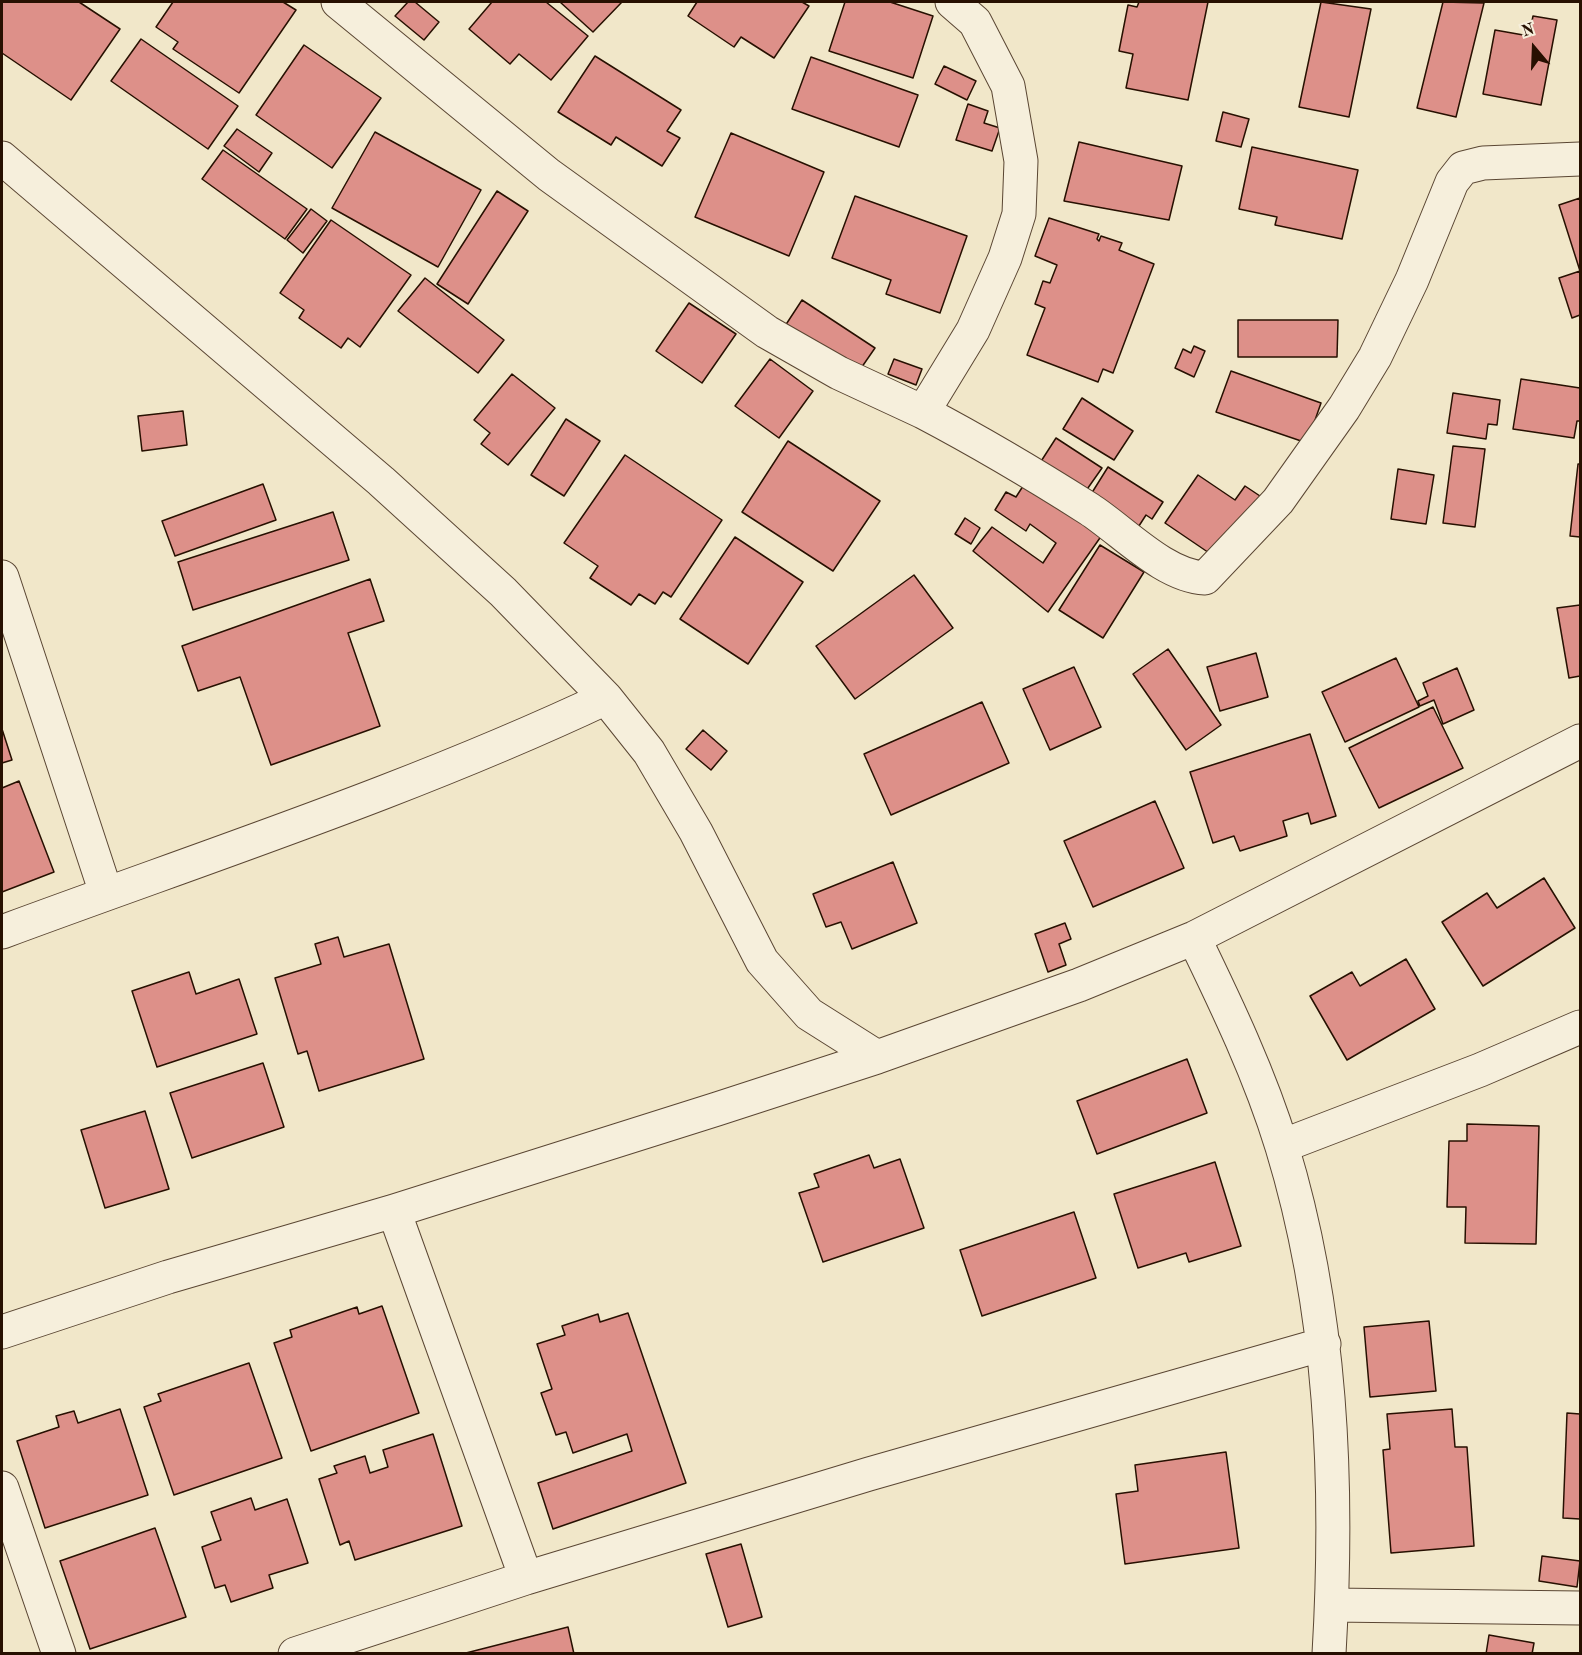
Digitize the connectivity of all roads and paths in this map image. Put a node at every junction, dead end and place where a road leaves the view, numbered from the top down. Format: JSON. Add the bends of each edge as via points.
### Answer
{"nodes":[{"id":1,"x":338,"y":2,"type":"edge"},
{"id":2,"x":952,"y":2,"type":"edge"},
{"id":3,"x":2,"y":158,"type":"edge"},
{"id":4,"x":1581,"y":159,"type":"edge"},
{"id":5,"x":923,"y":412,"type":"junction"},
{"id":6,"x":2,"y":577,"type":"edge"},
{"id":7,"x":606,"y":698,"type":"junction"},
{"id":8,"x":1581,"y":741,"type":"edge"},
{"id":9,"x":106,"y":893,"type":"junction"},
{"id":10,"x":2,"y":932,"type":"edge"},
{"id":11,"x":1194,"y":938,"type":"junction"},
{"id":12,"x":1581,"y":1027,"type":"edge"},
{"id":13,"x":877,"y":1057,"type":"junction"},
{"id":14,"x":1282,"y":1146,"type":"junction"},
{"id":15,"x":394,"y":1211,"type":"junction"},
{"id":16,"x":2,"y":1332,"type":"edge"},
{"id":17,"x":1324,"y":1344,"type":"junction"},
{"id":18,"x":2,"y":1488,"type":"edge"},
{"id":19,"x":526,"y":1578,"type":"junction"},
{"id":20,"x":1332,"y":1605,"type":"junction"},
{"id":21,"x":1581,"y":1608,"type":"edge"},
{"id":22,"x":59,"y":1653,"type":"edge"},
{"id":23,"x":294,"y":1653,"type":"edge"},
{"id":24,"x":1329,"y":1653,"type":"edge"}],
"edges":[{"from":1,"to":5,"type":"street","via":[[549,175],[767,332],[839,373]]},
{"from":2,"to":5,"type":"street","via":[[975,22],[1008,86],[1021,161],[1019,214],[1005,258],[973,330]]},
{"from":3,"to":7,"type":"street","via":[[381,481],[503,592]]},
{"from":4,"to":5,"type":"street","via":[[1482,163],[1463,168],[1452,182],[1375,357],[1344,408],[1278,501],[1205,578],[1190,577],[1173,568],[991,447]]},
{"from":6,"to":9,"type":"street"},
{"from":7,"to":9,"type":"street","via":[[357,803]]},
{"from":7,"to":13,"type":"street","via":[[649,752],[696,832],[762,961],[809,1014]]},
{"from":8,"to":11,"type":"street"},
{"from":9,"to":10,"type":"street"},
{"from":11,"to":13,"type":"street","via":[[1079,985]]},
{"from":11,"to":14,"type":"street","via":[[1232,1016]]},
{"from":12,"to":14,"type":"street"},
{"from":13,"to":15,"type":"street"},
{"from":14,"to":17,"type":"street"},
{"from":15,"to":16,"type":"street","via":[[168,1277]]},
{"from":15,"to":19,"type":"street"},
{"from":17,"to":19,"type":"street","via":[[869,1474]]},
{"from":17,"to":20,"type":"street","via":[[1333,1471]]},
{"from":18,"to":22,"type":"street"},
{"from":19,"to":23,"type":"street"},
{"from":20,"to":21,"type":"street"},
{"from":20,"to":24,"type":"street"}]}
